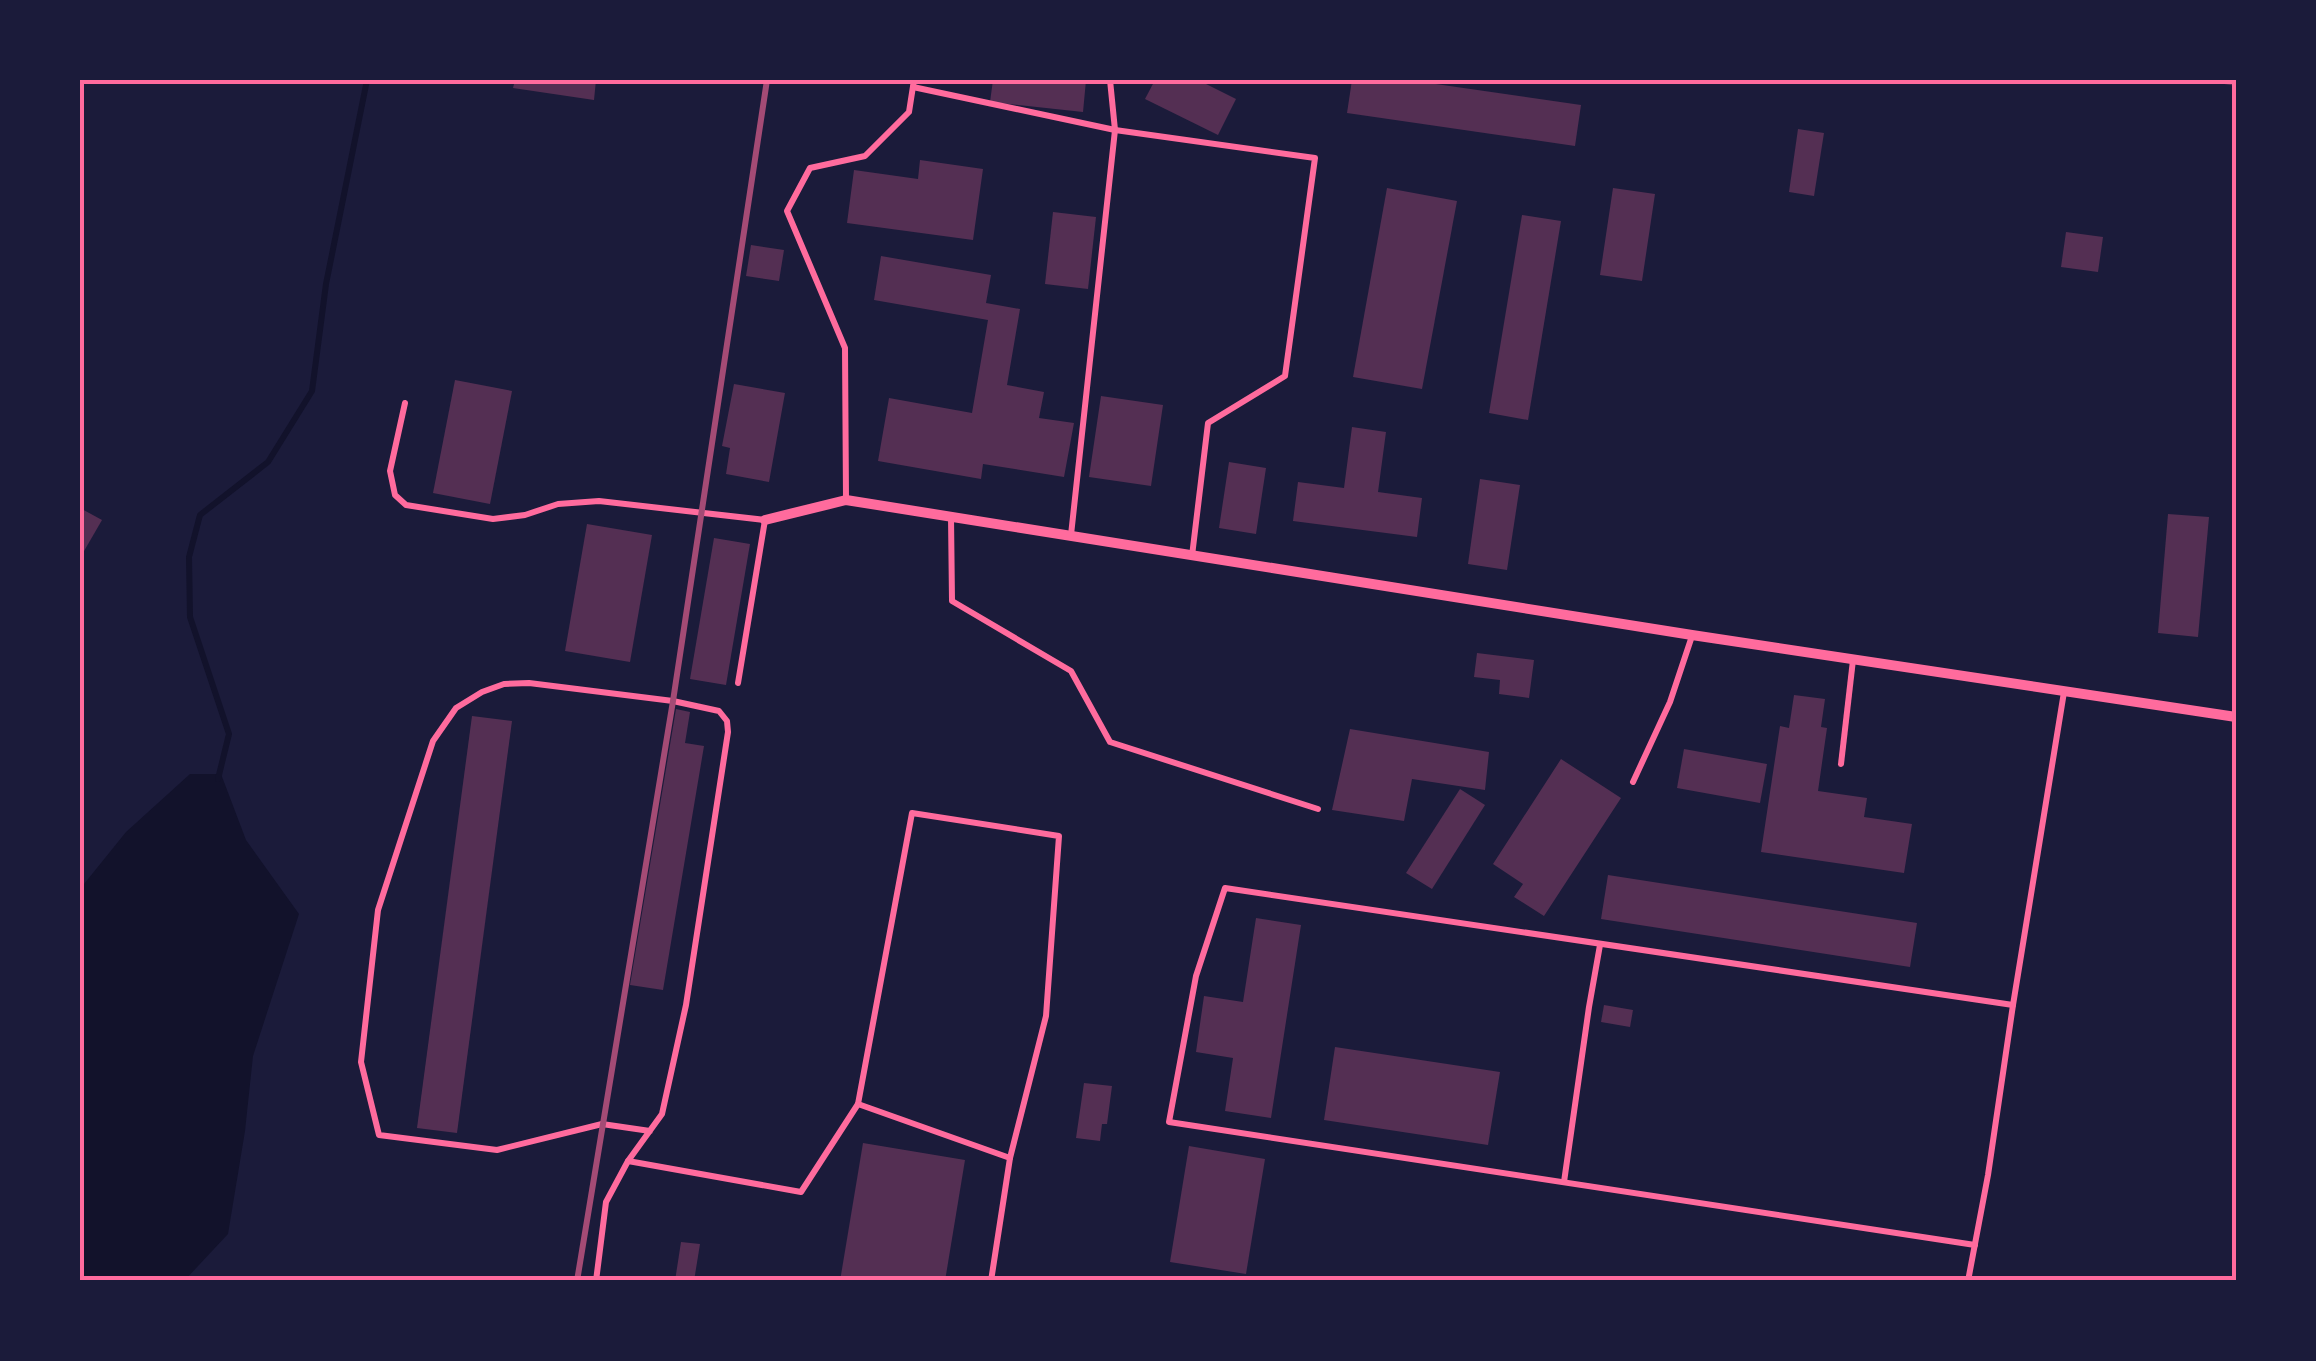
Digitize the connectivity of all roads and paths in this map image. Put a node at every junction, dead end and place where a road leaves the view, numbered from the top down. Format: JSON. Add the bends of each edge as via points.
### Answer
{"nodes":[{"id":1,"x":1110,"y":80,"type":"edge"},
{"id":2,"x":913,"y":83,"type":"edge"},
{"id":3,"x":1115,"y":130,"type":"junction"},
{"id":4,"x":405,"y":403,"type":"dead end"},
{"id":5,"x":846,"y":500,"type":"junction"},
{"id":6,"x":950,"y":517,"type":"junction"},
{"id":7,"x":765,"y":520,"type":"junction"},
{"id":8,"x":1071,"y":536,"type":"junction"},
{"id":9,"x":1192,"y":556,"type":"junction"},
{"id":10,"x":1692,"y":635,"type":"junction"},
{"id":11,"x":1854,"y":659,"type":"junction"},
{"id":12,"x":738,"y":683,"type":"dead end"},
{"id":13,"x":2064,"y":690,"type":"junction"},
{"id":14,"x":2236,"y":717,"type":"edge"},
{"id":15,"x":1840,"y":764,"type":"dead end"},
{"id":16,"x":1633,"y":782,"type":"dead end"},
{"id":17,"x":1318,"y":809,"type":"dead end"},
{"id":18,"x":1600,"y":945,"type":"junction"},
{"id":19,"x":2013,"y":1005,"type":"junction"},
{"id":20,"x":858,"y":1104,"type":"junction"},
{"id":21,"x":650,"y":1131,"type":"junction"},
{"id":22,"x":1010,"y":1158,"type":"junction"},
{"id":23,"x":628,"y":1162,"type":"junction"},
{"id":24,"x":1564,"y":1182,"type":"junction"},
{"id":25,"x":1975,"y":1245,"type":"junction"},
{"id":26,"x":596,"y":1281,"type":"edge"},
{"id":27,"x":992,"y":1281,"type":"edge"},
{"id":28,"x":1968,"y":1281,"type":"edge"}],
"edges":[{"from":1,"to":3,"type":"lane"},
{"from":2,"to":3,"type":"lane"},
{"from":2,"to":5,"type":"lane","via":[[909,112],[865,156],[810,168],[787,212],[844,348]]},
{"from":3,"to":8,"type":"lane"},
{"from":3,"to":9,"type":"lane","via":[[1315,158],[1285,376],[1208,423]]},
{"from":4,"to":7,"type":"lane","via":[[390,471],[394,495],[406,505],[494,519],[600,502]]},
{"from":5,"to":6,"type":"street"},
{"from":5,"to":7,"type":"street"},
{"from":6,"to":8,"type":"street"},
{"from":6,"to":17,"type":"lane","via":[[952,600],[1071,671],[1110,742]]},
{"from":7,"to":12,"type":"lane"},
{"from":8,"to":9,"type":"street"},
{"from":9,"to":10,"type":"street"},
{"from":10,"to":11,"type":"street"},
{"from":10,"to":16,"type":"lane"},
{"from":11,"to":13,"type":"street"},
{"from":11,"to":15,"type":"lane"},
{"from":13,"to":14,"type":"street"},
{"from":13,"to":19,"type":"lane"},
{"from":18,"to":19,"type":"lane"},
{"from":18,"to":24,"type":"lane"},
{"from":18,"to":24,"type":"lane","via":[[1225,888],[1196,976],[1169,1122]]},
{"from":19,"to":25,"type":"lane"},
{"from":20,"to":22,"type":"lane"},
{"from":20,"to":22,"type":"lane","via":[[912,813],[1059,836],[1046,1016]]},
{"from":20,"to":23,"type":"lane","via":[[801,1192]]},
{"from":21,"to":21,"type":"lane","via":[[662,1114],[686,1006],[726,721],[719,711],[673,701],[504,684],[456,708],[433,742],[378,910],[361,1062],[379,1134],[497,1150],[602,1124]]},
{"from":21,"to":23,"type":"lane"},
{"from":22,"to":27,"type":"lane"},
{"from":23,"to":26,"type":"lane","via":[[606,1202]]},
{"from":24,"to":25,"type":"lane"},
{"from":25,"to":28,"type":"lane"}]}
